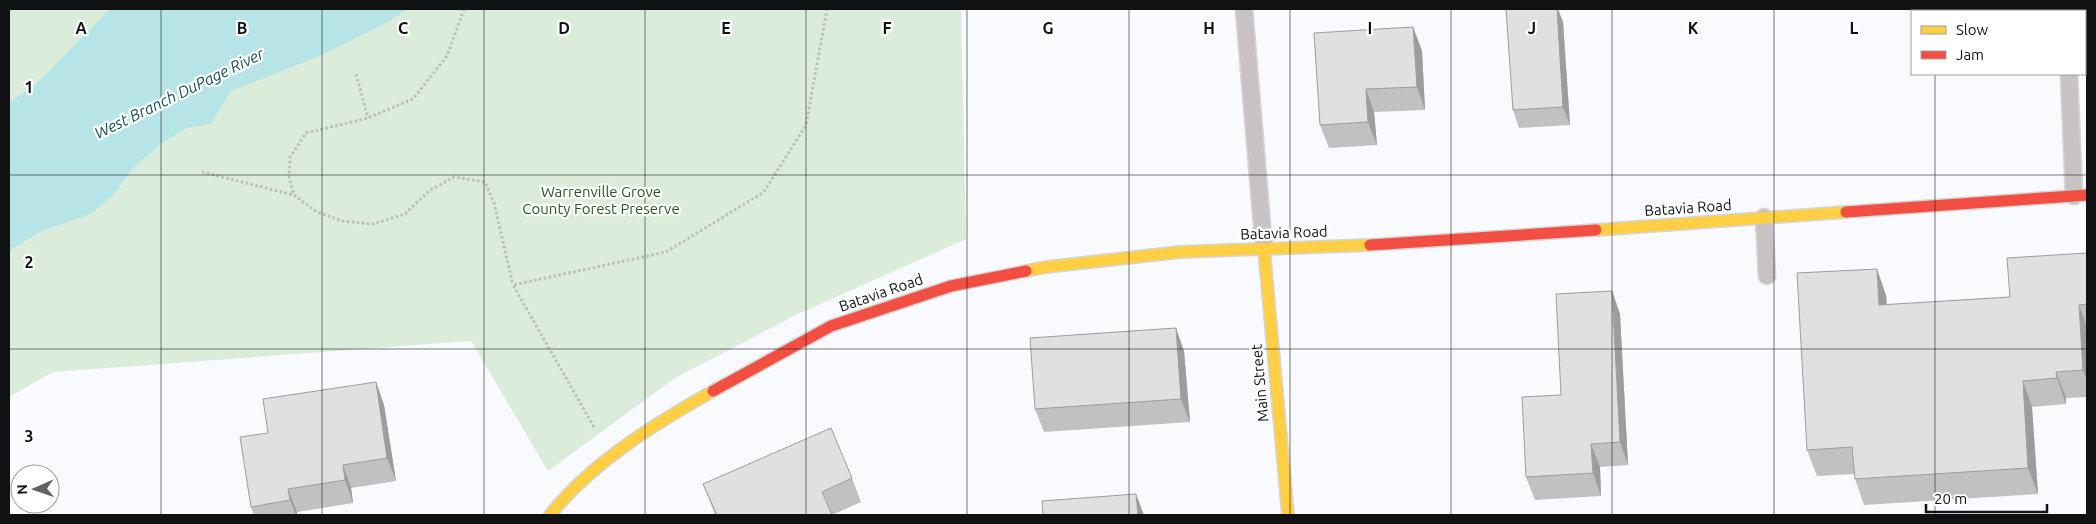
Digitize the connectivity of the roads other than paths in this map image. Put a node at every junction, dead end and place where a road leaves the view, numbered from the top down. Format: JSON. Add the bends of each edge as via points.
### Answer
{"nodes":[{"id":1,"x":1244,"y":9,"type":"edge"},
{"id":2,"x":2069,"y":75,"type":"edge"},
{"id":3,"x":2081,"y":195,"type":"edge"},
{"id":4,"x":1764,"y":217,"type":"junction"},
{"id":5,"x":1264,"y":249,"type":"junction"},
{"id":6,"x":1767,"y":276,"type":"dead end"},
{"id":7,"x":550,"y":515,"type":"edge"},
{"id":8,"x":1288,"y":515,"type":"edge"}],
"edges":[{"from":1,"to":5,"type":"lane"},
{"from":2,"to":3,"type":"lane"},
{"from":3,"to":4,"type":"main road","name":"Batavia Road"},
{"from":4,"to":5,"type":"main road","name":"Batavia Road","via":[[1378,246]]},
{"from":4,"to":6,"type":"lane"},
{"from":5,"to":7,"type":"main road","name":"Batavia Road","via":[[1180,252],[1056,266],[950,286],[831,326],[686,406],[611,456]]},
{"from":5,"to":8,"type":"main road","name":"Main Street"}]}
